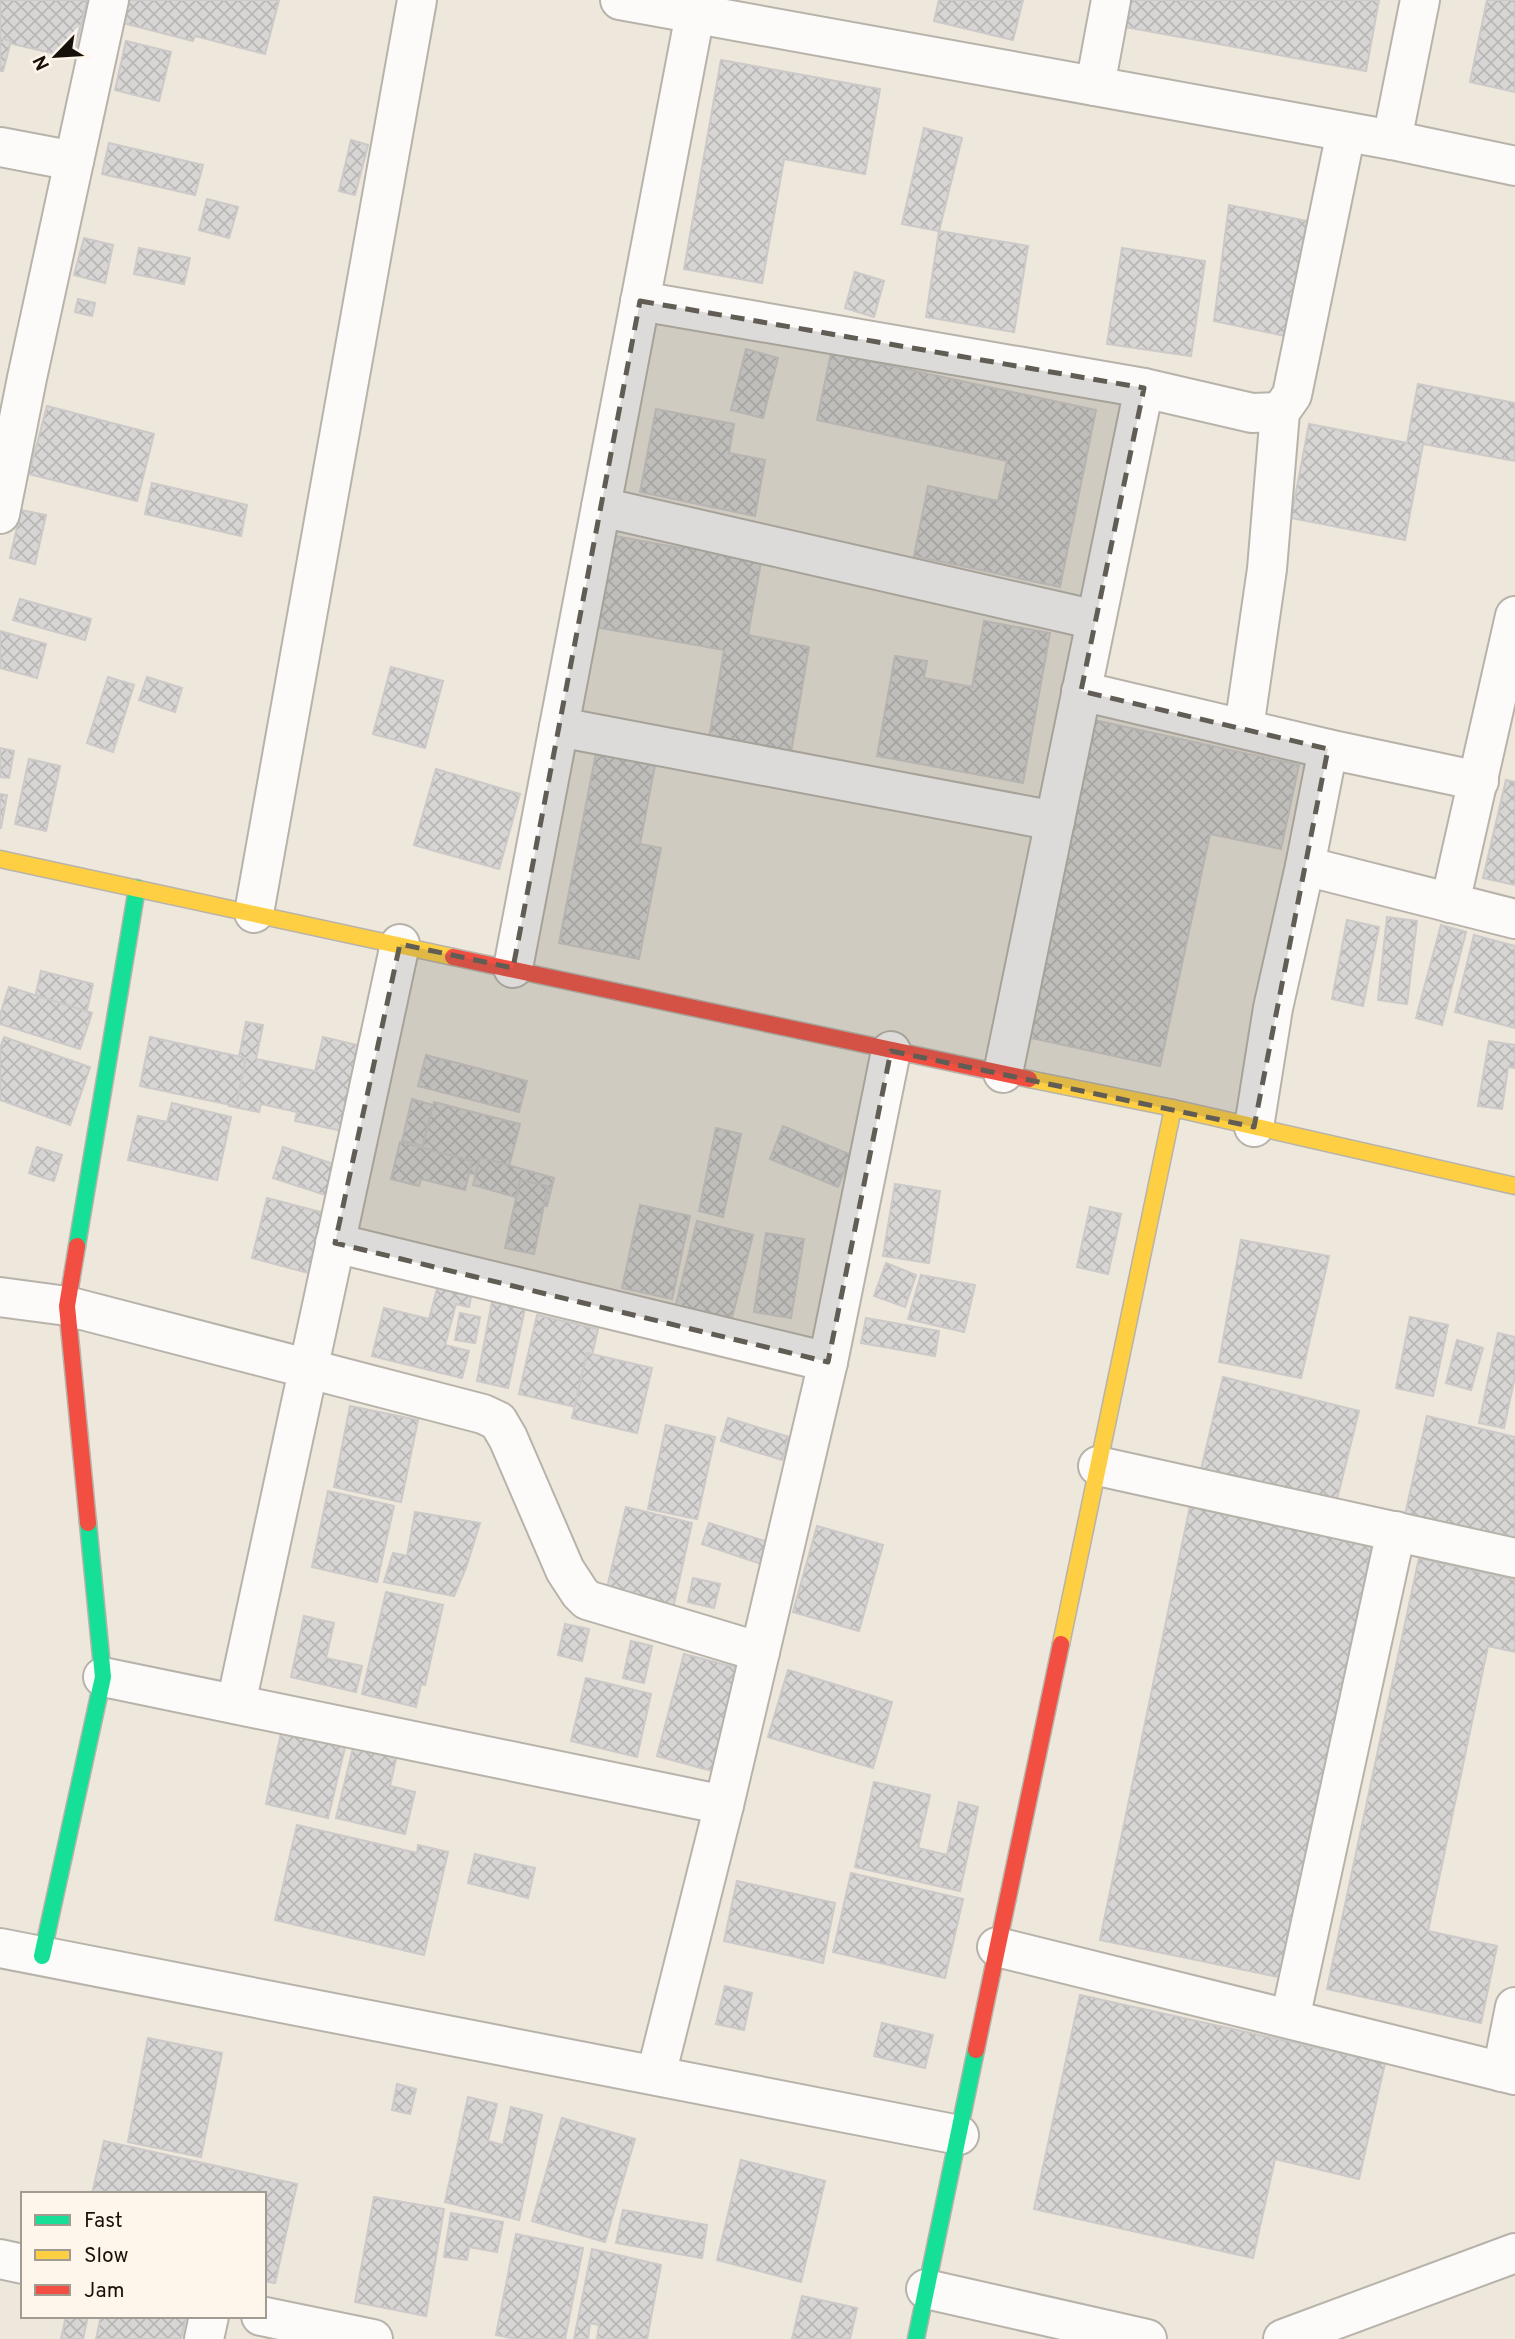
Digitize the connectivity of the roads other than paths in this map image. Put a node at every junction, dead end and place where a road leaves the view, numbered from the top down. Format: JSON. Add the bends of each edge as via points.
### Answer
{"nodes":[{"id":1,"x":109,"y":0,"type":"edge"},
{"id":2,"x":417,"y":0,"type":"edge"},
{"id":3,"x":620,"y":0,"type":"edge"},
{"id":4,"x":1111,"y":0,"type":"edge"},
{"id":5,"x":1420,"y":0,"type":"edge"},
{"id":6,"x":695,"y":14,"type":"junction"},
{"id":7,"x":1094,"y":86,"type":"junction"},
{"id":8,"x":1346,"y":132,"type":"junction"},
{"id":9,"x":1392,"y":140,"type":"junction"},
{"id":10,"x":0,"y":147,"type":"edge"},
{"id":11,"x":74,"y":161,"type":"junction"},
{"id":12,"x":1515,"y":166,"type":"edge"},
{"id":13,"x":640,"y":301,"type":"junction"},
{"id":14,"x":13,"y":375,"type":"edge"},
{"id":15,"x":1144,"y":388,"type":"junction"},
{"id":16,"x":1280,"y":412,"type":"junction"},
{"id":17,"x":601,"y":507,"type":"junction"},
{"id":18,"x":0,"y":514,"type":"edge"},
{"id":19,"x":1515,"y":617,"type":"edge"},
{"id":20,"x":1097,"y":620,"type":"junction"},
{"id":21,"x":1081,"y":691,"type":"junction"},
{"id":22,"x":1506,"y":694,"type":"edge"},
{"id":23,"x":559,"y":727,"type":"junction"},
{"id":24,"x":1244,"y":728,"type":"junction"},
{"id":25,"x":1328,"y":749,"type":"junction"},
{"id":26,"x":1479,"y":781,"type":"junction"},
{"id":27,"x":1055,"y":821,"type":"junction"},
{"id":28,"x":0,"y":859,"type":"edge"},
{"id":29,"x":1305,"y":866,"type":"junction"},
{"id":30,"x":137,"y":888,"type":"junction"},
{"id":31,"x":1450,"y":903,"type":"junction"},
{"id":32,"x":254,"y":912,"type":"junction"},
{"id":33,"x":1515,"y":919,"type":"edge"},
{"id":34,"x":400,"y":944,"type":"junction"},
{"id":35,"x":513,"y":968,"type":"junction"},
{"id":36,"x":891,"y":1051,"type":"junction"},
{"id":37,"x":1003,"y":1073,"type":"junction"},
{"id":38,"x":1173,"y":1108,"type":"junction"},
{"id":39,"x":1254,"y":1127,"type":"junction"},
{"id":40,"x":1515,"y":1186,"type":"edge"},
{"id":41,"x":335,"y":1243,"type":"junction"},
{"id":42,"x":0,"y":1297,"type":"edge"},
{"id":43,"x":67,"y":1306,"type":"junction"},
{"id":44,"x":828,"y":1362,"type":"junction"},
{"id":45,"x":309,"y":1370,"type":"junction"},
{"id":46,"x":1098,"y":1466,"type":"junction"},
{"id":47,"x":1396,"y":1531,"type":"junction"},
{"id":48,"x":1515,"y":1558,"type":"edge"},
{"id":49,"x":760,"y":1652,"type":"junction"},
{"id":50,"x":103,"y":1677,"type":"junction"},
{"id":51,"x":236,"y":1704,"type":"junction"},
{"id":52,"x":724,"y":1805,"type":"junction"},
{"id":53,"x":997,"y":1947,"type":"junction"},
{"id":54,"x":0,"y":1948,"type":"edge"},
{"id":55,"x":42,"y":1956,"type":"junction"},
{"id":56,"x":1515,"y":2007,"type":"edge"},
{"id":57,"x":1290,"y":2019,"type":"junction"},
{"id":58,"x":1509,"y":2073,"type":"edge"},
{"id":59,"x":656,"y":2076,"type":"junction"},
{"id":60,"x":958,"y":2135,"type":"junction"},
{"id":61,"x":1515,"y":2253,"type":"edge"},
{"id":62,"x":0,"y":2259,"type":"edge"},
{"id":63,"x":21,"y":2264,"type":"edge"},
{"id":64,"x":926,"y":2289,"type":"junction"},
{"id":65,"x":266,"y":2317,"type":"edge"},
{"id":66,"x":209,"y":2318,"type":"edge"},
{"id":67,"x":204,"y":2339,"type":"edge"},
{"id":68,"x":373,"y":2339,"type":"edge"},
{"id":69,"x":916,"y":2339,"type":"edge"},
{"id":70,"x":1147,"y":2339,"type":"edge"},
{"id":71,"x":1283,"y":2339,"type":"edge"}],
"edges":[{"from":1,"to":11,"type":"street"},
{"from":2,"to":32,"type":"street"},
{"from":3,"to":6,"type":"street"},
{"from":4,"to":7,"type":"street"},
{"from":5,"to":9,"type":"street"},
{"from":6,"to":7,"type":"street"},
{"from":6,"to":13,"type":"street"},
{"from":7,"to":8,"type":"street"},
{"from":8,"to":9,"type":"street"},
{"from":8,"to":16,"type":"street","via":[[1292,395]]},
{"from":9,"to":12,"type":"street"},
{"from":10,"to":11,"type":"street"},
{"from":11,"to":14,"type":"street"},
{"from":13,"to":15,"type":"street"},
{"from":13,"to":17,"type":"street"},
{"from":14,"to":18,"type":"street"},
{"from":15,"to":16,"type":"street","via":[[1251,413]]},
{"from":15,"to":20,"type":"street"},
{"from":16,"to":24,"type":"street","via":[[1267,569]]},
{"from":17,"to":20,"type":"street"},
{"from":17,"to":23,"type":"street"},
{"from":19,"to":22,"type":"street"},
{"from":20,"to":21,"type":"street"},
{"from":21,"to":24,"type":"street"},
{"from":21,"to":27,"type":"street"},
{"from":22,"to":26,"type":"street"},
{"from":23,"to":27,"type":"street"},
{"from":23,"to":35,"type":"street"},
{"from":24,"to":25,"type":"street"},
{"from":25,"to":26,"type":"street"},
{"from":25,"to":29,"type":"street"},
{"from":26,"to":31,"type":"street"},
{"from":27,"to":37,"type":"street"},
{"from":28,"to":30,"type":"street"},
{"from":29,"to":31,"type":"street"},
{"from":29,"to":39,"type":"street","via":[[1273,1008]]},
{"from":30,"to":32,"type":"street"},
{"from":30,"to":43,"type":"street"},
{"from":31,"to":33,"type":"street"},
{"from":32,"to":34,"type":"street"},
{"from":34,"to":35,"type":"street"},
{"from":34,"to":41,"type":"street"},
{"from":35,"to":36,"type":"street"},
{"from":36,"to":37,"type":"street"},
{"from":36,"to":44,"type":"street"},
{"from":37,"to":38,"type":"street"},
{"from":38,"to":39,"type":"street"},
{"from":38,"to":46,"type":"street"},
{"from":39,"to":40,"type":"street"},
{"from":41,"to":44,"type":"street"},
{"from":41,"to":45,"type":"street"},
{"from":42,"to":43,"type":"street"},
{"from":43,"to":45,"type":"street"},
{"from":43,"to":50,"type":"street"},
{"from":44,"to":49,"type":"street"},
{"from":45,"to":49,"type":"street","via":[[498,1421],[565,1570],[587,1600]]},
{"from":45,"to":51,"type":"street"},
{"from":46,"to":47,"type":"street"},
{"from":46,"to":53,"type":"street"},
{"from":47,"to":48,"type":"street"},
{"from":47,"to":57,"type":"street"},
{"from":49,"to":52,"type":"street"},
{"from":50,"to":51,"type":"street"},
{"from":50,"to":55,"type":"street"},
{"from":51,"to":52,"type":"street"},
{"from":52,"to":59,"type":"street"},
{"from":53,"to":57,"type":"street"},
{"from":53,"to":60,"type":"street"},
{"from":54,"to":55,"type":"street"},
{"from":55,"to":59,"type":"street"},
{"from":56,"to":58,"type":"street"},
{"from":57,"to":58,"type":"street"},
{"from":59,"to":60,"type":"street"},
{"from":60,"to":64,"type":"street"},
{"from":61,"to":71,"type":"street"},
{"from":62,"to":63,"type":"street"},
{"from":64,"to":69,"type":"street"},
{"from":64,"to":70,"type":"street"},
{"from":65,"to":68,"type":"street"},
{"from":66,"to":67,"type":"street"}]}
